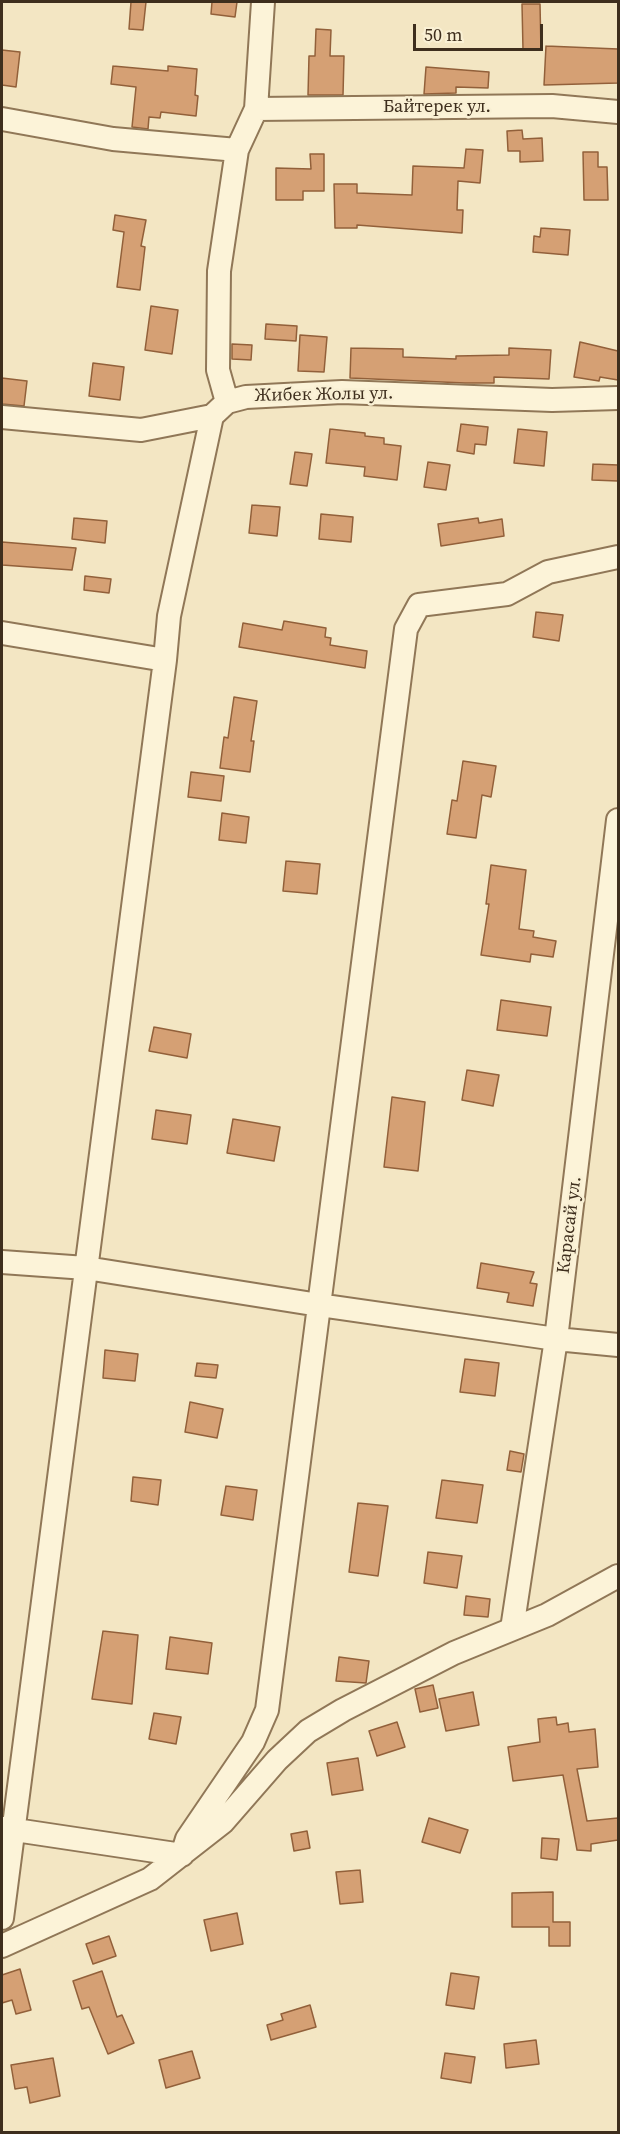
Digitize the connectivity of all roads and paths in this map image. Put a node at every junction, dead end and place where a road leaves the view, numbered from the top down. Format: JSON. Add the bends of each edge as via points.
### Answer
{"nodes":[{"id":1,"x":262,"y":2,"type":"edge"},
{"id":2,"x":256,"y":109,"type":"junction"},
{"id":3,"x":618,"y":112,"type":"edge"},
{"id":4,"x":2,"y":119,"type":"edge"},
{"id":5,"x":237,"y":150,"type":"junction"},
{"id":6,"x":618,"y":398,"type":"edge"},
{"id":7,"x":220,"y":409,"type":"junction"},
{"id":8,"x":2,"y":417,"type":"edge"},
{"id":9,"x":618,"y":557,"type":"edge"},
{"id":10,"x":2,"y":633,"type":"edge"},
{"id":11,"x":165,"y":660,"type":"junction"},
{"id":12,"x":618,"y":819,"type":"edge"},
{"id":13,"x":2,"y":1262,"type":"edge"},
{"id":14,"x":86,"y":1268,"type":"junction"},
{"id":15,"x":319,"y":1305,"type":"junction"},
{"id":16,"x":556,"y":1339,"type":"junction"},
{"id":17,"x":618,"y":1345,"type":"edge"},
{"id":18,"x":618,"y":1576,"type":"edge"},
{"id":19,"x":512,"y":1629,"type":"junction"},
{"id":20,"x":7,"y":1829,"type":"edge"},
{"id":21,"x":182,"y":1855,"type":"junction"},
{"id":22,"x":2,"y":1918,"type":"edge"},
{"id":23,"x":2,"y":1946,"type":"edge"}],
"edges":[{"from":1,"to":2,"type":"street"},
{"from":2,"to":3,"type":"street","name":"Байтерек ул.","via":[[552,106]]},
{"from":2,"to":5,"type":"street"},
{"from":4,"to":5,"type":"street","via":[[113,139]]},
{"from":5,"to":7,"type":"street","via":[[219,271]]},
{"from":6,"to":7,"type":"street","name":"Жибек Жолы ул.","via":[[552,400],[342,392],[246,397]]},
{"from":7,"to":8,"type":"street","name":"Жибек Жолы ул.","via":[[141,430]]},
{"from":7,"to":11,"type":"street","via":[[169,616]]},
{"from":9,"to":15,"type":"street","via":[[548,572],[507,594],[419,605],[406,629]]},
{"from":10,"to":11,"type":"street"},
{"from":11,"to":14,"type":"street"},
{"from":12,"to":16,"type":"street","name":"Карасай ул."},
{"from":13,"to":14,"type":"street"},
{"from":14,"to":15,"type":"street"},
{"from":14,"to":20,"type":"street"},
{"from":15,"to":16,"type":"street"},
{"from":15,"to":21,"type":"street","via":[[267,1710],[253,1742],[187,1839]]},
{"from":16,"to":17,"type":"street"},
{"from":16,"to":19,"type":"street","name":"Карасай ул."},
{"from":18,"to":19,"type":"street","via":[[547,1615]]},
{"from":19,"to":21,"type":"street","via":[[454,1653],[308,1731],[223,1822]]},
{"from":20,"to":21,"type":"street"},
{"from":20,"to":22,"type":"street"},
{"from":21,"to":23,"type":"street","via":[[150,1879]]}]}
